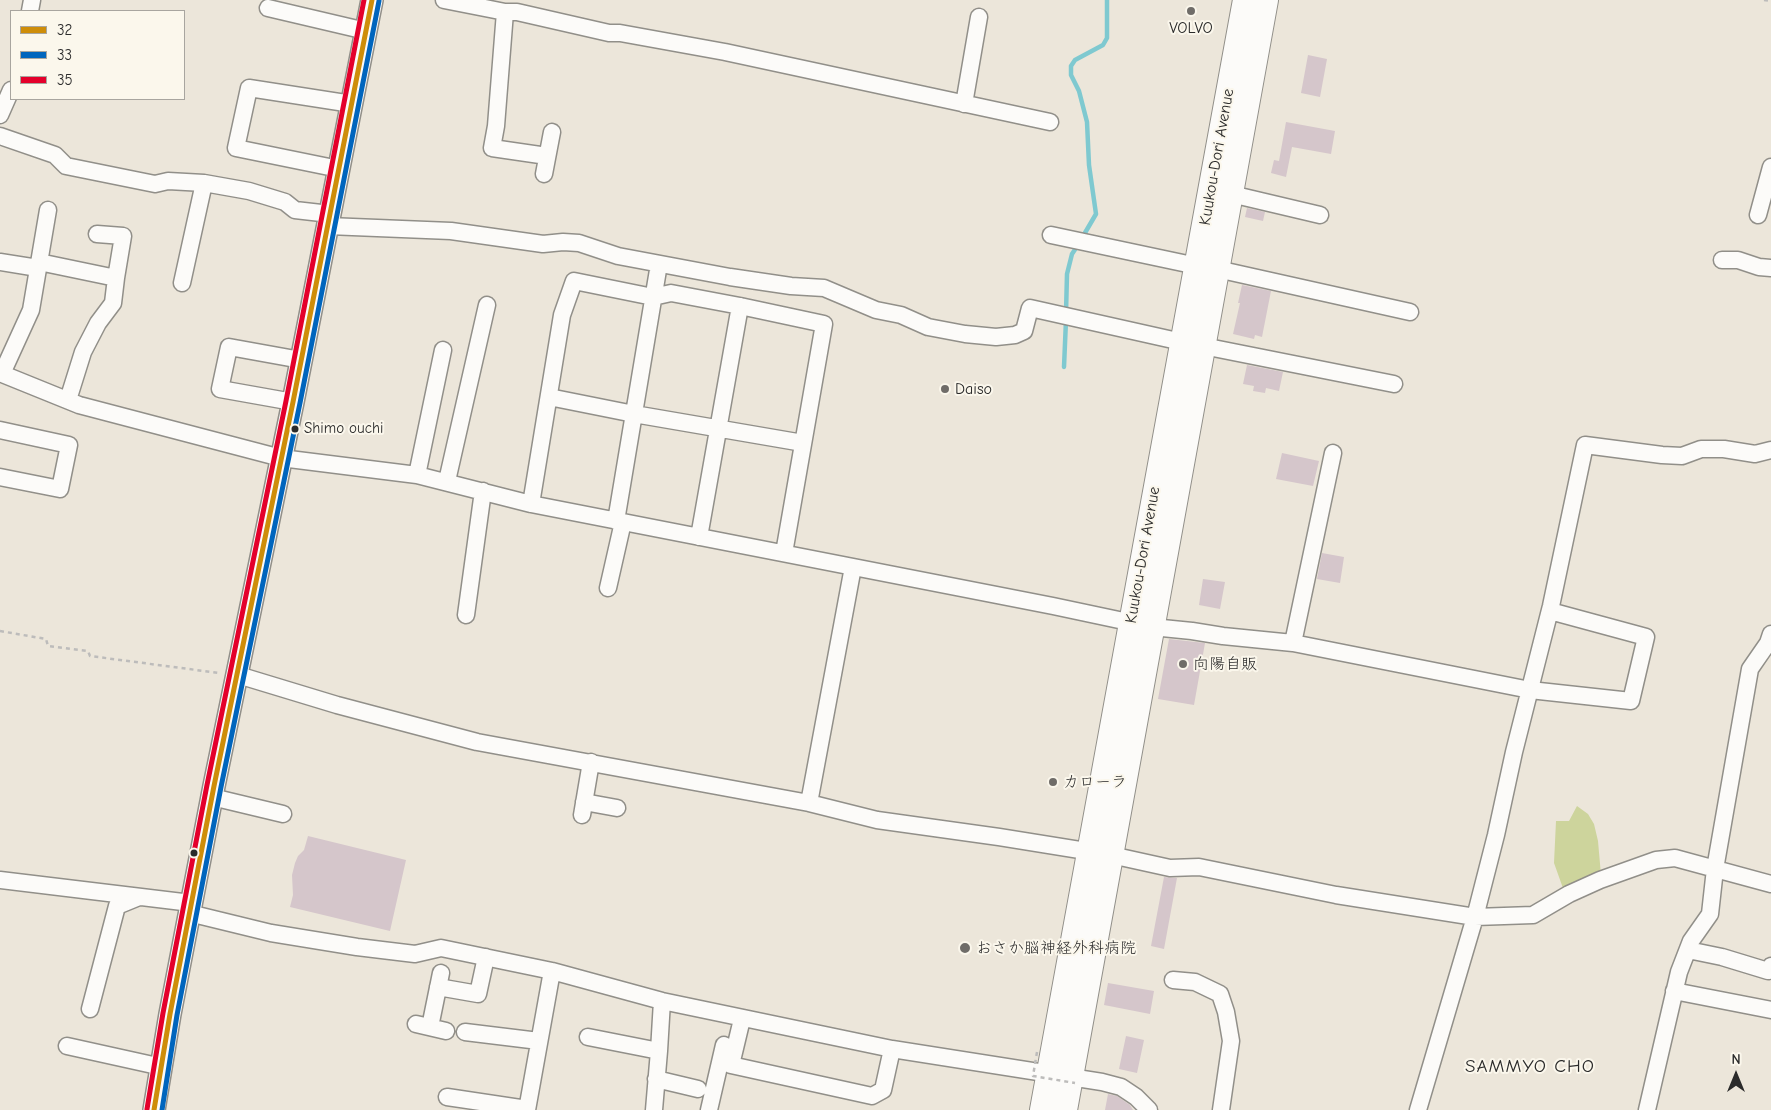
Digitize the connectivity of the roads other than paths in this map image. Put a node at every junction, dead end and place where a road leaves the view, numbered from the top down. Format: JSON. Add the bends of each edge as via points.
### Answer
{"nodes":[{"id":1,"x":372,"y":0,"type":"edge"},
{"id":2,"x":444,"y":0,"type":"edge"},
{"id":3,"x":1246,"y":0,"type":"edge"},
{"id":4,"x":1266,"y":0,"type":"edge"},
{"id":5,"x":268,"y":8,"type":"dead end"},
{"id":6,"x":505,"y":12,"type":"junction"},
{"id":7,"x":979,"y":17,"type":"dead end"},
{"id":8,"x":366,"y":31,"type":"junction"},
{"id":9,"x":10,"y":92,"type":"edge"},
{"id":10,"x":352,"y":104,"type":"junction"},
{"id":11,"x":964,"y":104,"type":"junction"},
{"id":12,"x":0,"y":115,"type":"edge"},
{"id":13,"x":1050,"y":122,"type":"dead end"},
{"id":14,"x":552,"y":132,"type":"dead end"},
{"id":15,"x":0,"y":136,"type":"edge"},
{"id":16,"x":547,"y":156,"type":"junction"},
{"id":17,"x":1771,"y":167,"type":"edge"},
{"id":18,"x":339,"y":170,"type":"junction"},
{"id":19,"x":544,"y":174,"type":"dead end"},
{"id":20,"x":204,"y":183,"type":"junction"},
{"id":21,"x":1231,"y":194,"type":"junction"},
{"id":22,"x":48,"y":210,"type":"dead end"},
{"id":23,"x":1320,"y":215,"type":"dead end"},
{"id":24,"x":1758,"y":215,"type":"dead end"},
{"id":25,"x":329,"y":220,"type":"junction"},
{"id":26,"x":97,"y":234,"type":"dead end"},
{"id":27,"x":1051,"y":236,"type":"dead end"},
{"id":28,"x":1722,"y":260,"type":"dead end"},
{"id":29,"x":0,"y":262,"type":"edge"},
{"id":30,"x":659,"y":264,"type":"junction"},
{"id":31,"x":39,"y":265,"type":"junction"},
{"id":32,"x":1207,"y":268,"type":"junction"},
{"id":33,"x":1771,"y":268,"type":"edge"},
{"id":34,"x":116,"y":278,"type":"junction"},
{"id":35,"x":182,"y":283,"type":"dead end"},
{"id":36,"x":653,"y":297,"type":"junction"},
{"id":37,"x":487,"y":305,"type":"dead end"},
{"id":38,"x":740,"y":306,"type":"junction"},
{"id":39,"x":1410,"y":312,"type":"dead end"},
{"id":40,"x":1193,"y":344,"type":"junction"},
{"id":41,"x":443,"y":350,"type":"dead end"},
{"id":42,"x":301,"y":360,"type":"junction"},
{"id":43,"x":4,"y":369,"type":"edge"},
{"id":44,"x":1394,"y":384,"type":"dead end"},
{"id":45,"x":549,"y":397,"type":"junction"},
{"id":46,"x":68,"y":400,"type":"junction"},
{"id":47,"x":293,"y":402,"type":"junction"},
{"id":48,"x":634,"y":414,"type":"junction"},
{"id":49,"x":718,"y":429,"type":"junction"},
{"id":50,"x":0,"y":430,"type":"edge"},
{"id":51,"x":803,"y":443,"type":"junction"},
{"id":52,"x":1771,"y":450,"type":"edge"},
{"id":53,"x":1333,"y":453,"type":"dead end"},
{"id":54,"x":281,"y":458,"type":"junction"},
{"id":55,"x":417,"y":475,"type":"junction"},
{"id":56,"x":0,"y":477,"type":"edge"},
{"id":57,"x":447,"y":481,"type":"junction"},
{"id":58,"x":483,"y":491,"type":"junction"},
{"id":59,"x":531,"y":504,"type":"junction"},
{"id":60,"x":619,"y":522,"type":"junction"},
{"id":61,"x":699,"y":537,"type":"junction"},
{"id":62,"x":784,"y":554,"type":"junction"},
{"id":63,"x":853,"y":567,"type":"junction"},
{"id":64,"x":608,"y":588,"type":"dead end"},
{"id":65,"x":1550,"y":611,"type":"junction"},
{"id":66,"x":466,"y":615,"type":"dead end"},
{"id":67,"x":1141,"y":625,"type":"junction"},
{"id":68,"x":1771,"y":634,"type":"edge"},
{"id":69,"x":1293,"y":643,"type":"junction"},
{"id":70,"x":1765,"y":661,"type":"edge"},
{"id":71,"x":238,"y":675,"type":"junction"},
{"id":72,"x":1530,"y":690,"type":"junction"},
{"id":73,"x":591,"y":762,"type":"junction"},
{"id":74,"x":212,"y":797,"type":"junction"},
{"id":75,"x":809,"y":803,"type":"junction"},
{"id":76,"x":616,"y":808,"type":"dead end"},
{"id":77,"x":283,"y":814,"type":"dead end"},
{"id":78,"x":1100,"y":854,"type":"junction"},
{"id":79,"x":1715,"y":869,"type":"junction"},
{"id":80,"x":0,"y":880,"type":"edge"},
{"id":81,"x":1771,"y":884,"type":"edge"},
{"id":82,"x":140,"y":896,"type":"junction"},
{"id":83,"x":190,"y":908,"type":"junction"},
{"id":84,"x":1475,"y":916,"type":"junction"},
{"id":85,"x":1688,"y":950,"type":"junction"},
{"id":86,"x":486,"y":957,"type":"junction"},
{"id":87,"x":1771,"y":966,"type":"edge"},
{"id":88,"x":552,"y":970,"type":"junction"},
{"id":89,"x":1173,"y":980,"type":"dead end"},
{"id":90,"x":1674,"y":992,"type":"junction"},
{"id":91,"x":662,"y":1001,"type":"junction"},
{"id":92,"x":90,"y":1009,"type":"dead end"},
{"id":93,"x":1771,"y":1010,"type":"edge"},
{"id":94,"x":737,"y":1018,"type":"junction"},
{"id":95,"x":431,"y":1027,"type":"dead end"},
{"id":96,"x":465,"y":1032,"type":"dead end"},
{"id":97,"x":588,"y":1037,"type":"dead end"},
{"id":98,"x":539,"y":1041,"type":"junction"},
{"id":99,"x":67,"y":1046,"type":"dead end"},
{"id":100,"x":892,"y":1049,"type":"junction"},
{"id":101,"x":659,"y":1052,"type":"junction"},
{"id":102,"x":162,"y":1067,"type":"junction"},
{"id":103,"x":1064,"y":1078,"type":"junction"},
{"id":104,"x":656,"y":1079,"type":"junction"},
{"id":105,"x":698,"y":1089,"type":"dead end"},
{"id":106,"x":447,"y":1097,"type":"dead end"},
{"id":107,"x":154,"y":1110,"type":"edge"},
{"id":108,"x":527,"y":1110,"type":"edge"},
{"id":109,"x":654,"y":1110,"type":"edge"},
{"id":110,"x":709,"y":1110,"type":"edge"},
{"id":111,"x":1042,"y":1110,"type":"edge"},
{"id":112,"x":1065,"y":1110,"type":"edge"},
{"id":113,"x":1149,"y":1110,"type":"edge"},
{"id":114,"x":1221,"y":1110,"type":"edge"},
{"id":115,"x":1418,"y":1110,"type":"edge"},
{"id":116,"x":1647,"y":1110,"type":"edge"}],
"edges":[{"from":1,"to":8,"type":"main road"},
{"from":2,"to":6,"type":"street"},
{"from":3,"to":32,"type":"highway","name":"Kuukou-Dori Avenue"},
{"from":4,"to":21,"type":"highway","name":"Kuukou-Dori Avenue"},
{"from":5,"to":8,"type":"street"},
{"from":6,"to":11,"type":"street","via":[[724,52]]},
{"from":6,"to":16,"type":"street","via":[[492,148]]},
{"from":7,"to":11,"type":"street"},
{"from":8,"to":10,"type":"main road"},
{"from":9,"to":12,"type":"street"},
{"from":10,"to":18,"type":"main road"},
{"from":10,"to":18,"type":"street","via":[[249,88],[236,148]]},
{"from":11,"to":13,"type":"street"},
{"from":14,"to":16,"type":"street"},
{"from":15,"to":20,"type":"street","via":[[56,154],[66,166],[155,184],[168,181]]},
{"from":16,"to":19,"type":"street"},
{"from":17,"to":24,"type":"street"},
{"from":18,"to":25,"type":"main road"},
{"from":20,"to":25,"type":"street","via":[[249,191]]},
{"from":20,"to":35,"type":"street"},
{"from":21,"to":23,"type":"street"},
{"from":21,"to":32,"type":"highway","name":"Kuukou-Dori Avenue"},
{"from":22,"to":31,"type":"street"},
{"from":25,"to":30,"type":"street","via":[[451,231],[543,244],[579,243],[618,256]]},
{"from":25,"to":42,"type":"main road"},
{"from":26,"to":34,"type":"street","via":[[123,236]]},
{"from":27,"to":32,"type":"street"},
{"from":28,"to":33,"type":"street","via":[[1738,260]]},
{"from":29,"to":31,"type":"street"},
{"from":30,"to":36,"type":"street"},
{"from":30,"to":40,"type":"street","via":[[790,286],[824,288],[928,327],[965,334],[1015,335],[1024,331],[1030,308]]},
{"from":31,"to":34,"type":"street"},
{"from":31,"to":43,"type":"street","via":[[32,310]]},
{"from":32,"to":39,"type":"street"},
{"from":32,"to":40,"type":"highway","name":"Kuukou-Dori Avenue"},
{"from":34,"to":46,"type":"street","via":[[114,303],[98,323],[84,352]]},
{"from":36,"to":38,"type":"street","via":[[671,293]]},
{"from":36,"to":45,"type":"street","via":[[574,281],[562,316]]},
{"from":36,"to":48,"type":"street"},
{"from":37,"to":57,"type":"street"},
{"from":38,"to":49,"type":"street"},
{"from":38,"to":51,"type":"street","via":[[824,324]]},
{"from":40,"to":44,"type":"street"},
{"from":40,"to":67,"type":"highway","name":"Kuukou-Dori Avenue"},
{"from":41,"to":55,"type":"street"},
{"from":42,"to":47,"type":"main road"},
{"from":42,"to":47,"type":"street","via":[[229,346],[220,389]]},
{"from":43,"to":46,"type":"street"},
{"from":45,"to":48,"type":"street"},
{"from":45,"to":59,"type":"street"},
{"from":46,"to":54,"type":"street"},
{"from":47,"to":54,"type":"main road"},
{"from":48,"to":49,"type":"street"},
{"from":48,"to":60,"type":"street"},
{"from":49,"to":51,"type":"street"},
{"from":49,"to":61,"type":"street"},
{"from":50,"to":56,"type":"street","via":[[69,445],[60,489]]},
{"from":51,"to":62,"type":"street"},
{"from":52,"to":65,"type":"street","via":[[1755,454],[1700,449],[1682,456],[1668,456],[1585,445]]},
{"from":53,"to":69,"type":"street"},
{"from":54,"to":55,"type":"street"},
{"from":54,"to":71,"type":"main road"},
{"from":55,"to":57,"type":"street"},
{"from":57,"to":58,"type":"street"},
{"from":58,"to":59,"type":"street"},
{"from":58,"to":66,"type":"street"},
{"from":59,"to":60,"type":"street"},
{"from":60,"to":61,"type":"street"},
{"from":60,"to":64,"type":"street"},
{"from":61,"to":62,"type":"street"},
{"from":62,"to":63,"type":"street"},
{"from":63,"to":67,"type":"street"},
{"from":63,"to":75,"type":"street"},
{"from":65,"to":72,"type":"street"},
{"from":65,"to":72,"type":"street","via":[[1646,637],[1631,701]]},
{"from":67,"to":69,"type":"street"},
{"from":67,"to":78,"type":"highway","name":"Kuukou-Dori Avenue"},
{"from":68,"to":70,"type":"street"},
{"from":69,"to":72,"type":"street"},
{"from":70,"to":79,"type":"street","via":[[1750,669]]},
{"from":71,"to":73,"type":"street","via":[[477,742]]},
{"from":71,"to":74,"type":"main road"},
{"from":72,"to":84,"type":"street"},
{"from":73,"to":75,"type":"street"},
{"from":73,"to":76,"type":"street","via":[[583,809]]},
{"from":74,"to":77,"type":"street"},
{"from":74,"to":83,"type":"main road"},
{"from":75,"to":78,"type":"street","via":[[877,820]]},
{"from":78,"to":84,"type":"street","via":[[1170,868],[1200,867],[1336,895]]},
{"from":78,"to":103,"type":"highway","name":"Kuukou-Dori Avenue"},
{"from":79,"to":81,"type":"street"},
{"from":79,"to":84,"type":"street","via":[[1675,858],[1656,860],[1600,880],[1533,915]]},
{"from":79,"to":85,"type":"street","via":[[1710,914]]},
{"from":80,"to":82,"type":"street"},
{"from":82,"to":83,"type":"street"},
{"from":82,"to":92,"type":"street","via":[[117,906]]},
{"from":83,"to":86,"type":"street","via":[[271,933],[415,954],[441,948]]},
{"from":83,"to":102,"type":"main road"},
{"from":84,"to":115,"type":"street"},
{"from":85,"to":87,"type":"street","via":[[1768,971]]},
{"from":85,"to":90,"type":"street"},
{"from":86,"to":88,"type":"street"},
{"from":86,"to":95,"type":"street","via":[[478,994],[440,980]]},
{"from":88,"to":91,"type":"street"},
{"from":88,"to":98,"type":"street"},
{"from":89,"to":114,"type":"street","via":[[1195,982],[1220,994],[1231,1041]]},
{"from":90,"to":93,"type":"street"},
{"from":90,"to":116,"type":"street"},
{"from":91,"to":94,"type":"street"},
{"from":91,"to":101,"type":"street"},
{"from":94,"to":100,"type":"street"},
{"from":94,"to":100,"type":"street","via":[[730,1066],[872,1096],[883,1090]]},
{"from":94,"to":110,"type":"street"},
{"from":96,"to":98,"type":"street"},
{"from":97,"to":101,"type":"street"},
{"from":98,"to":108,"type":"street"},
{"from":99,"to":102,"type":"street"},
{"from":100,"to":103,"type":"street"},
{"from":101,"to":104,"type":"street"},
{"from":102,"to":107,"type":"main road"},
{"from":103,"to":111,"type":"highway","name":"Kuukou-Dori Avenue"},
{"from":103,"to":112,"type":"highway","name":"Kuukou-Dori Avenue"},
{"from":103,"to":113,"type":"street","via":[[1121,1087]]},
{"from":104,"to":105,"type":"street"},
{"from":104,"to":109,"type":"street"},
{"from":106,"to":108,"type":"street"}]}
